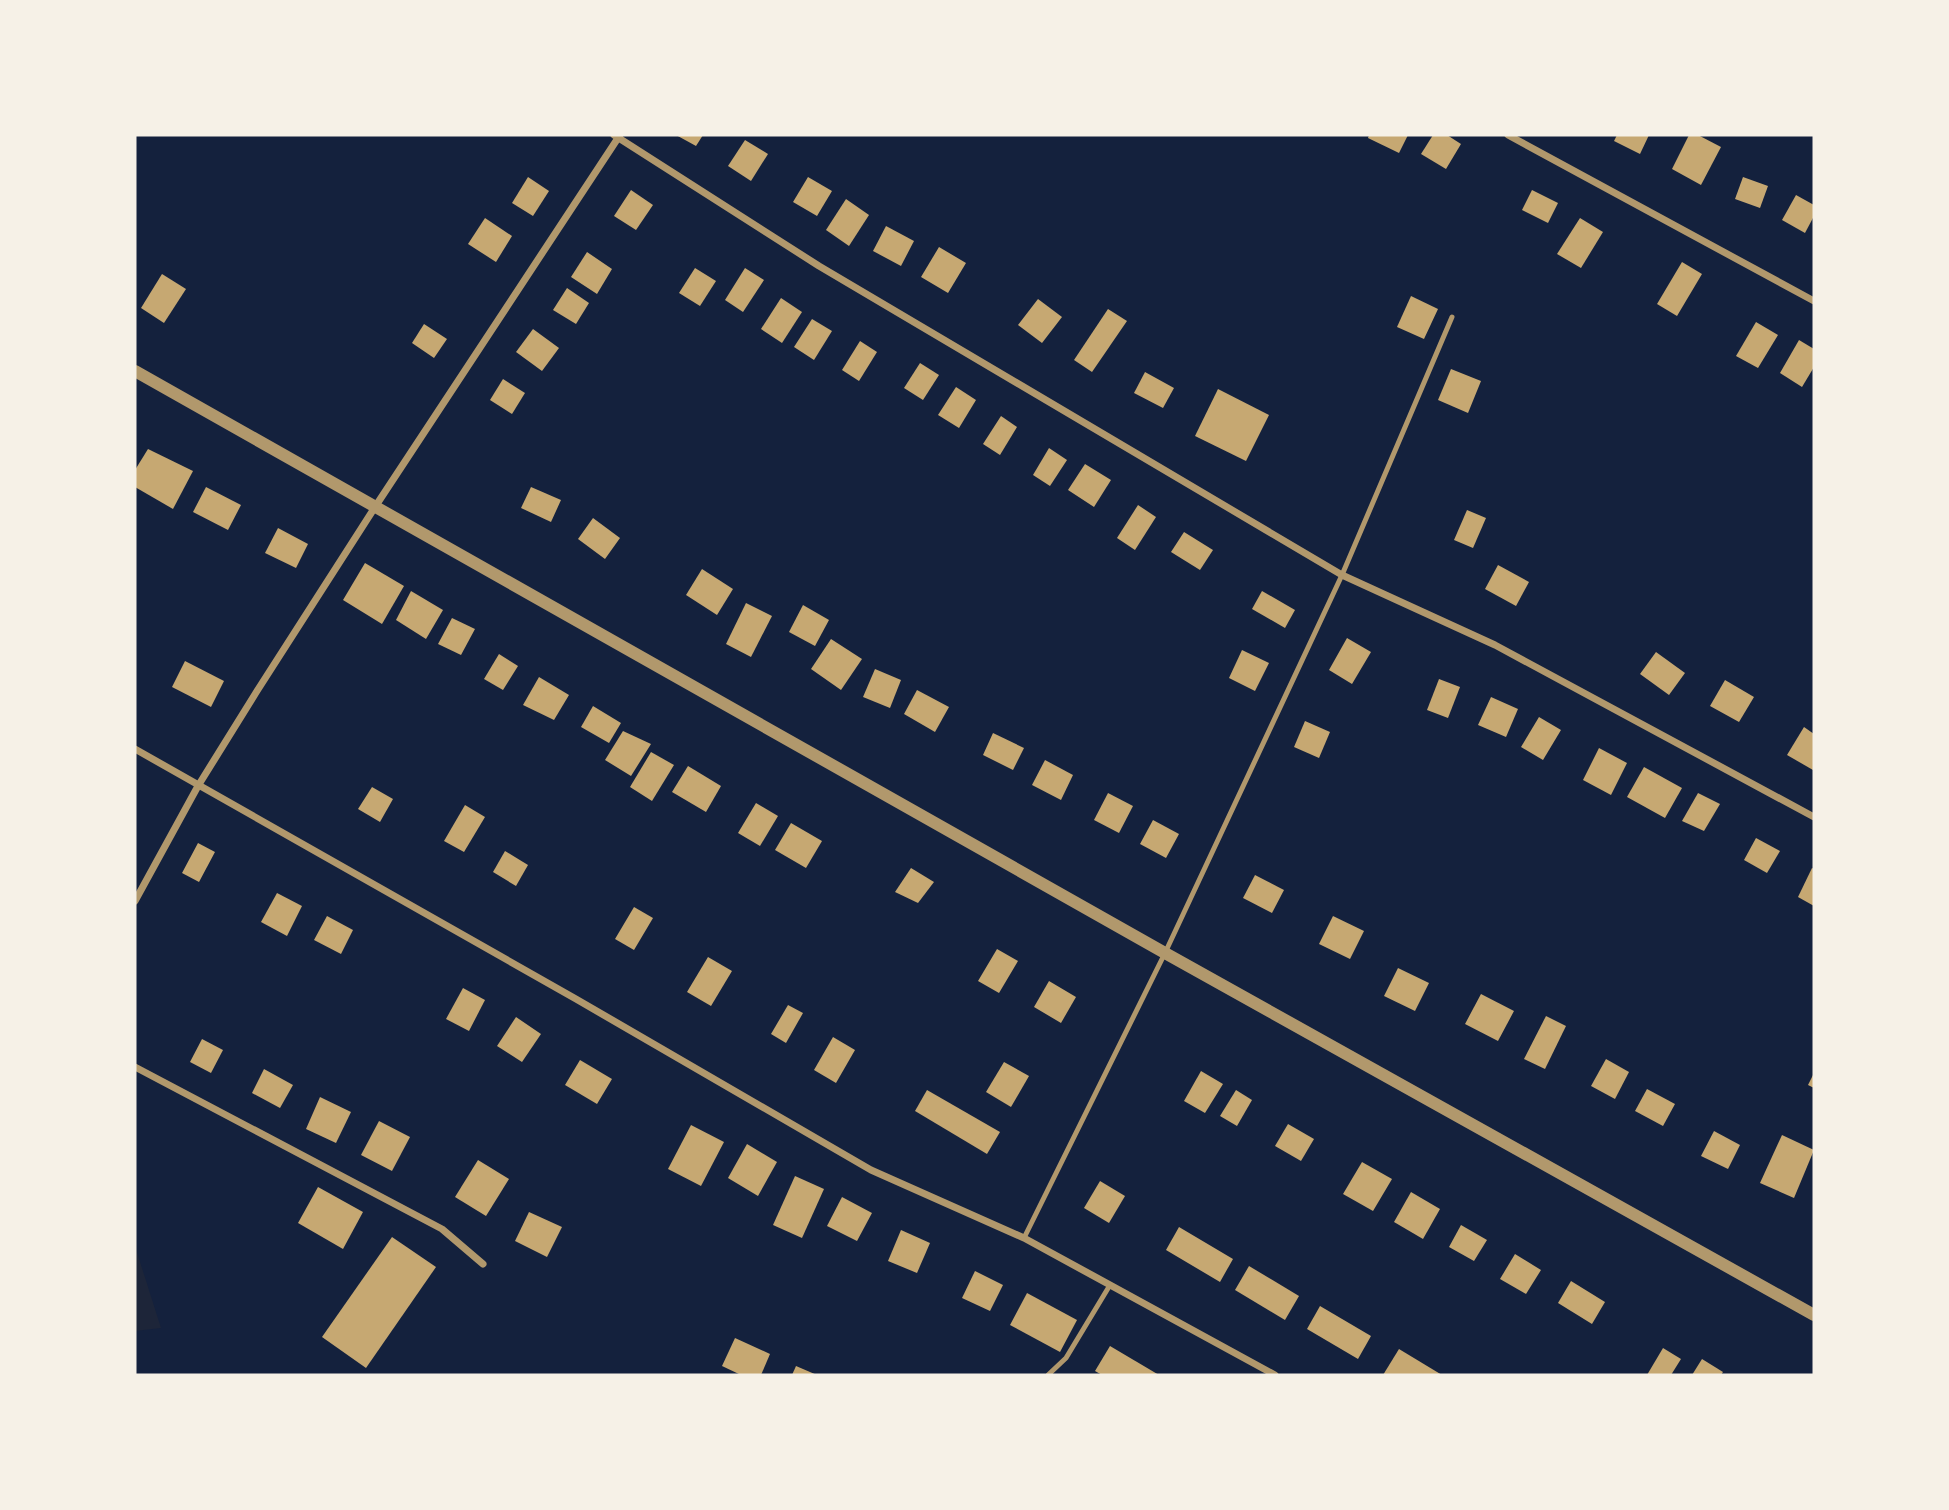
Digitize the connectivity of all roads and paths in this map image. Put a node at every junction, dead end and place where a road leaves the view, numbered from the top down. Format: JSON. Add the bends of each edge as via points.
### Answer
{"nodes":[{"id":1,"x":1508,"y":135,"type":"edge"},
{"id":2,"x":618,"y":136,"type":"edge"},
{"id":3,"x":1814,"y":301,"type":"edge"},
{"id":4,"x":1452,"y":317,"type":"dead end"},
{"id":5,"x":135,"y":371,"type":"edge"},
{"id":6,"x":375,"y":507,"type":"junction"},
{"id":7,"x":1342,"y":575,"type":"junction"},
{"id":8,"x":135,"y":748,"type":"edge"},
{"id":9,"x":198,"y":786,"type":"junction"},
{"id":10,"x":1814,"y":817,"type":"edge"},
{"id":11,"x":135,"y":901,"type":"edge"},
{"id":12,"x":1165,"y":953,"type":"junction"},
{"id":13,"x":135,"y":1067,"type":"edge"},
{"id":14,"x":1024,"y":1238,"type":"junction"},
{"id":15,"x":483,"y":1264,"type":"dead end"},
{"id":16,"x":1110,"y":1285,"type":"junction"},
{"id":17,"x":1814,"y":1315,"type":"edge"},
{"id":18,"x":1048,"y":1375,"type":"edge"},
{"id":19,"x":1275,"y":1375,"type":"edge"}],
"edges":[{"from":1,"to":3,"type":"street"},
{"from":2,"to":6,"type":"street"},
{"from":2,"to":7,"type":"street","via":[[818,266]]},
{"from":4,"to":7,"type":"lane"},
{"from":5,"to":6,"type":"street"},
{"from":6,"to":9,"type":"street"},
{"from":6,"to":12,"type":"street"},
{"from":7,"to":10,"type":"street","via":[[1495,645]]},
{"from":7,"to":12,"type":"lane"},
{"from":8,"to":9,"type":"street"},
{"from":9,"to":11,"type":"street"},
{"from":9,"to":14,"type":"street","via":[[871,1170]]},
{"from":12,"to":14,"type":"lane"},
{"from":12,"to":17,"type":"street"},
{"from":13,"to":15,"type":"street","via":[[442,1229]]},
{"from":14,"to":16,"type":"street"},
{"from":16,"to":18,"type":"lane","via":[[1066,1358]]},
{"from":16,"to":19,"type":"street"}]}
